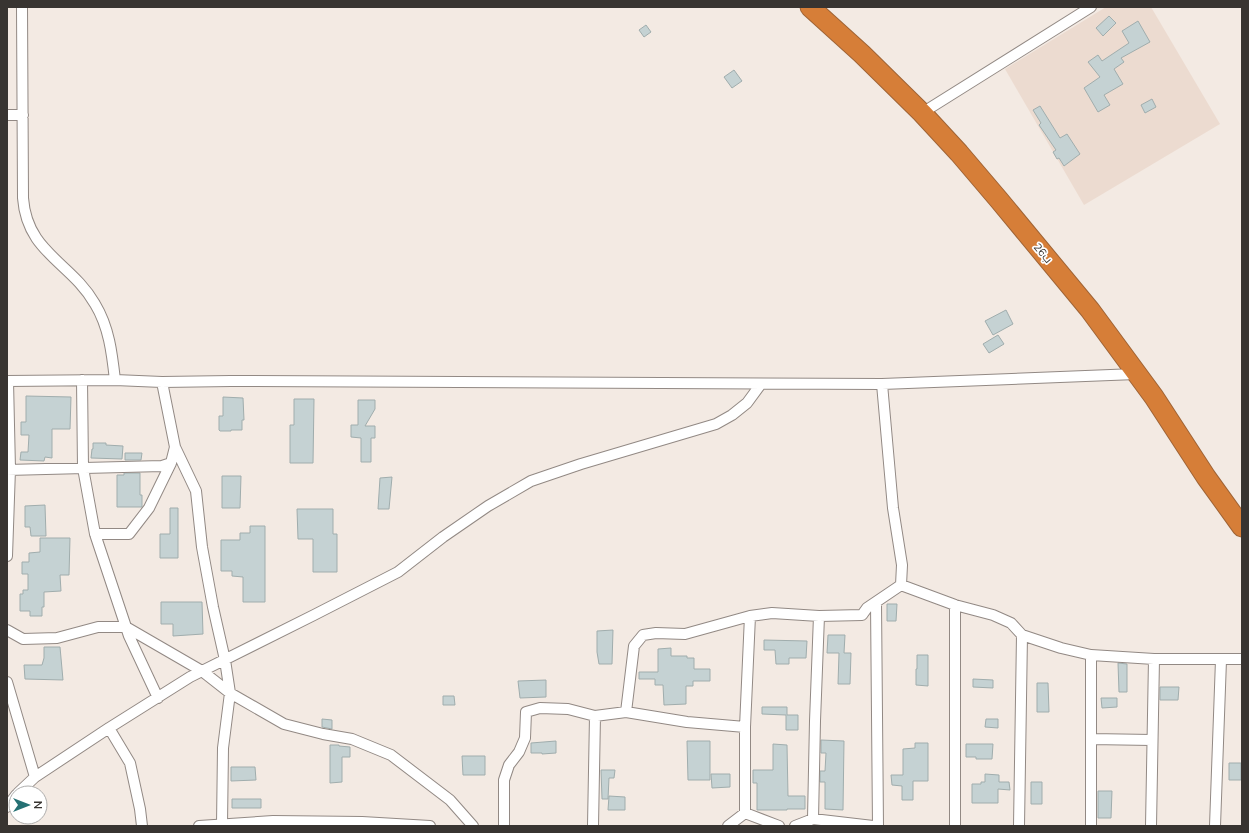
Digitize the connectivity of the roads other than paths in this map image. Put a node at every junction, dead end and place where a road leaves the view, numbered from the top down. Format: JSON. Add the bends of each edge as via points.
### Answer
{"nodes":[{"id":1,"x":22,"y":7,"type":"edge"},
{"id":2,"x":810,"y":7,"type":"edge"},
{"id":3,"x":1091,"y":7,"type":"edge"},
{"id":4,"x":922,"y":113,"type":"junction"},
{"id":5,"x":7,"y":115,"type":"edge"},
{"id":6,"x":23,"y":115,"type":"junction"},
{"id":7,"x":1136,"y":374,"type":"junction"},
{"id":8,"x":82,"y":380,"type":"junction"},
{"id":9,"x":116,"y":380,"type":"junction"},
{"id":10,"x":7,"y":381,"type":"edge"},
{"id":11,"x":162,"y":382,"type":"junction"},
{"id":12,"x":761,"y":384,"type":"junction"},
{"id":13,"x":882,"y":384,"type":"junction"},
{"id":14,"x":175,"y":447,"type":"junction"},
{"id":15,"x":171,"y":463,"type":"junction"},
{"id":16,"x":83,"y":468,"type":"junction"},
{"id":17,"x":8,"y":470,"type":"edge"},
{"id":18,"x":1242,"y":527,"type":"edge"},
{"id":19,"x":95,"y":534,"type":"junction"},
{"id":20,"x":7,"y":556,"type":"edge"},
{"id":21,"x":901,"y":585,"type":"junction"},
{"id":22,"x":876,"y":603,"type":"junction"},
{"id":23,"x":955,"y":605,"type":"junction"},
{"id":24,"x":750,"y":616,"type":"junction"},
{"id":25,"x":819,"y":616,"type":"junction"},
{"id":26,"x":126,"y":627,"type":"junction"},
{"id":27,"x":7,"y":630,"type":"edge"},
{"id":28,"x":1022,"y":635,"type":"junction"},
{"id":29,"x":1091,"y":655,"type":"junction"},
{"id":30,"x":1154,"y":659,"type":"junction"},
{"id":31,"x":1242,"y":659,"type":"edge"},
{"id":32,"x":225,"y":660,"type":"junction"},
{"id":33,"x":1221,"y":660,"type":"junction"},
{"id":34,"x":202,"y":672,"type":"junction"},
{"id":35,"x":7,"y":682,"type":"edge"},
{"id":36,"x":230,"y":693,"type":"junction"},
{"id":37,"x":158,"y":698,"type":"junction"},
{"id":38,"x":626,"y":712,"type":"junction"},
{"id":39,"x":595,"y":716,"type":"junction"},
{"id":40,"x":745,"y":727,"type":"junction"},
{"id":41,"x":109,"y":728,"type":"junction"},
{"id":42,"x":1091,"y":739,"type":"junction"},
{"id":43,"x":1152,"y":740,"type":"junction"},
{"id":44,"x":35,"y":777,"type":"junction"},
{"id":45,"x":27,"y":785,"type":"edge"},
{"id":46,"x":745,"y":813,"type":"junction"},
{"id":47,"x":814,"y":819,"type":"junction"},
{"id":48,"x":362,"y":824,"type":"edge"},
{"id":49,"x":222,"y":825,"type":"junction"},
{"id":50,"x":858,"y":825,"type":"edge"},
{"id":51,"x":142,"y":826,"type":"edge"},
{"id":52,"x":199,"y":826,"type":"edge"},
{"id":53,"x":430,"y":826,"type":"edge"},
{"id":54,"x":473,"y":826,"type":"edge"},
{"id":55,"x":504,"y":826,"type":"edge"},
{"id":56,"x":594,"y":826,"type":"edge"},
{"id":57,"x":728,"y":826,"type":"edge"},
{"id":58,"x":779,"y":826,"type":"edge"},
{"id":59,"x":795,"y":826,"type":"edge"},
{"id":60,"x":873,"y":826,"type":"edge"},
{"id":61,"x":878,"y":826,"type":"edge"},
{"id":62,"x":955,"y":826,"type":"edge"},
{"id":63,"x":1019,"y":826,"type":"edge"},
{"id":64,"x":1091,"y":826,"type":"edge"},
{"id":65,"x":1151,"y":826,"type":"edge"},
{"id":66,"x":1215,"y":826,"type":"edge"}],
"edges":[{"from":1,"to":6,"type":"street"},
{"from":2,"to":4,"type":"highway","name":"26ب"},
{"from":3,"to":4,"type":"street"},
{"from":4,"to":7,"type":"highway","name":"26ب","via":[[1070,285]]},
{"from":5,"to":6,"type":"street"},
{"from":6,"to":9,"type":"street","via":[[23,198],[29,225],[43,249],[77,280],[95,303],[109,336]]},
{"from":7,"to":13,"type":"street"},
{"from":7,"to":18,"type":"highway","name":"26ب"},
{"from":8,"to":9,"type":"street"},
{"from":8,"to":10,"type":"street"},
{"from":8,"to":16,"type":"street"},
{"from":9,"to":11,"type":"street"},
{"from":10,"to":17,"type":"street"},
{"from":11,"to":12,"type":"street"},
{"from":11,"to":14,"type":"street"},
{"from":12,"to":13,"type":"street"},
{"from":12,"to":32,"type":"street","via":[[747,403],[716,424],[531,481],[488,506],[398,572]]},
{"from":13,"to":21,"type":"street","via":[[893,508],[902,566]]},
{"from":14,"to":15,"type":"street"},
{"from":14,"to":32,"type":"street","via":[[196,491],[202,547]]},
{"from":15,"to":16,"type":"street","via":[[162,466]]},
{"from":15,"to":19,"type":"street","via":[[149,508],[129,534]]},
{"from":16,"to":17,"type":"street"},
{"from":16,"to":19,"type":"street"},
{"from":17,"to":20,"type":"street"},
{"from":19,"to":26,"type":"street"},
{"from":21,"to":22,"type":"street"},
{"from":21,"to":23,"type":"street"},
{"from":22,"to":25,"type":"street","via":[[867,608],[862,615]]},
{"from":22,"to":61,"type":"street"},
{"from":23,"to":28,"type":"street","via":[[993,615],[1011,623]]},
{"from":23,"to":62,"type":"street"},
{"from":24,"to":25,"type":"street","via":[[772,613]]},
{"from":24,"to":38,"type":"street","via":[[686,634],[656,633],[643,636],[634,646]]},
{"from":24,"to":40,"type":"street"},
{"from":25,"to":47,"type":"street"},
{"from":26,"to":27,"type":"street","via":[[98,627],[57,638],[23,639]]},
{"from":26,"to":34,"type":"street"},
{"from":26,"to":37,"type":"street"},
{"from":28,"to":29,"type":"street"},
{"from":28,"to":63,"type":"street"},
{"from":29,"to":30,"type":"street"},
{"from":29,"to":42,"type":"street"},
{"from":30,"to":33,"type":"street"},
{"from":30,"to":43,"type":"street"},
{"from":31,"to":33,"type":"street"},
{"from":32,"to":34,"type":"street"},
{"from":32,"to":36,"type":"street"},
{"from":33,"to":66,"type":"street"},
{"from":34,"to":36,"type":"street"},
{"from":34,"to":37,"type":"street"},
{"from":35,"to":44,"type":"street"},
{"from":36,"to":49,"type":"street","via":[[224,748]]},
{"from":36,"to":54,"type":"street","via":[[284,724],[352,739],[391,755],[450,800]]},
{"from":37,"to":41,"type":"street"},
{"from":38,"to":39,"type":"street"},
{"from":38,"to":40,"type":"street","via":[[687,722]]},
{"from":39,"to":55,"type":"street","via":[[568,709],[540,708],[526,712],[525,738],[509,765],[504,780]]},
{"from":39,"to":56,"type":"street"},
{"from":40,"to":46,"type":"street"},
{"from":41,"to":44,"type":"street"},
{"from":41,"to":51,"type":"street","via":[[130,763]]},
{"from":42,"to":43,"type":"street"},
{"from":42,"to":64,"type":"street"},
{"from":43,"to":65,"type":"street"},
{"from":44,"to":45,"type":"street"},
{"from":46,"to":57,"type":"street"},
{"from":46,"to":58,"type":"street"},
{"from":47,"to":50,"type":"street"},
{"from":47,"to":59,"type":"street"},
{"from":48,"to":49,"type":"street","via":[[273,821]]},
{"from":48,"to":53,"type":"street"},
{"from":49,"to":52,"type":"street"},
{"from":50,"to":60,"type":"street"}]}
